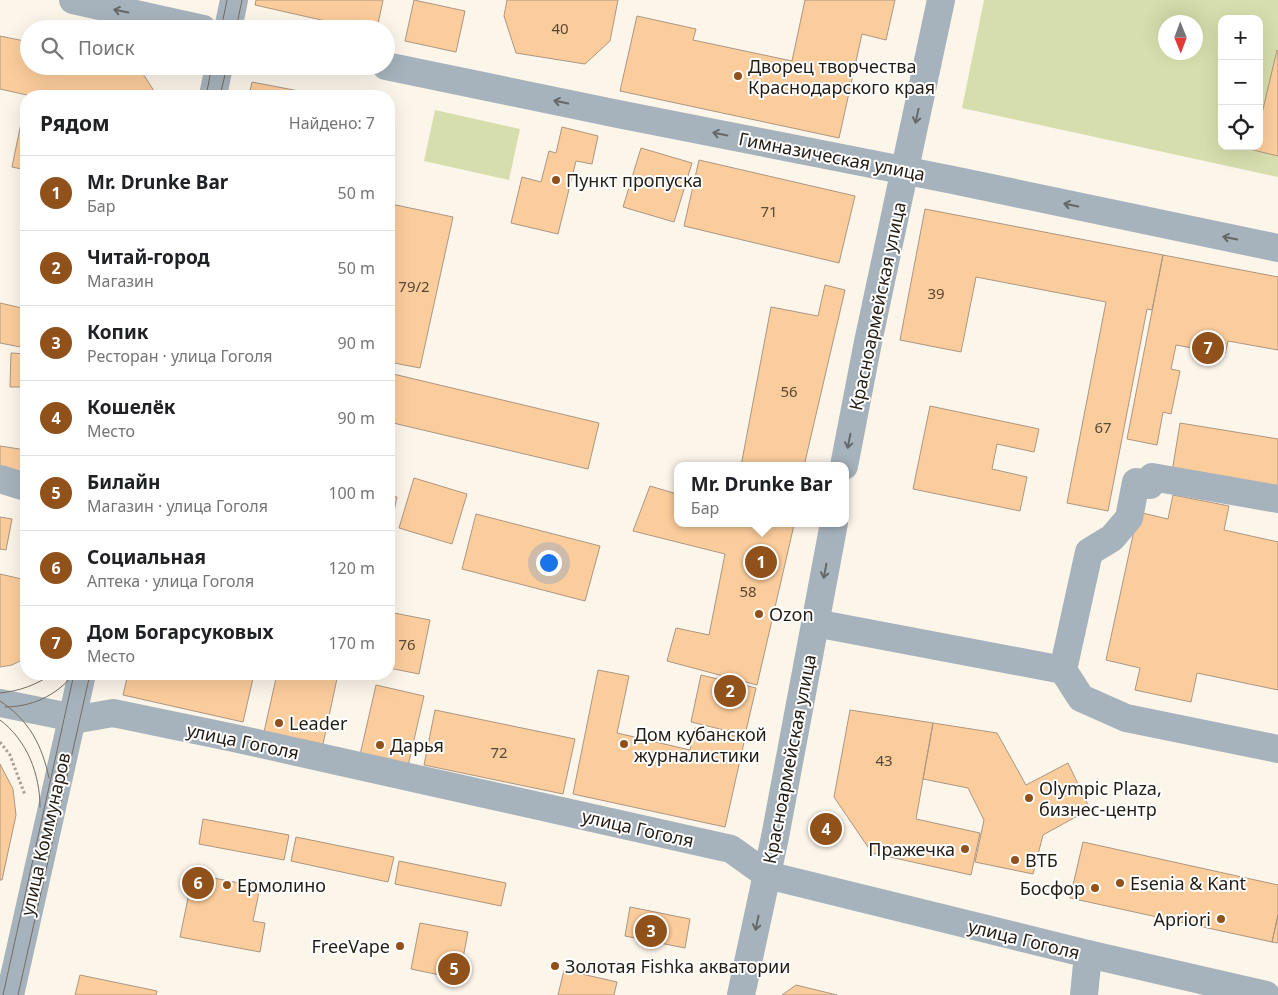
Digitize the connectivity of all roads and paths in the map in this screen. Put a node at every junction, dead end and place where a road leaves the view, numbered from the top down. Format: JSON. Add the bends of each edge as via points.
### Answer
{"nodes":[{"id":1,"x":73,"y":0,"type":"edge"},
{"id":2,"x":234,"y":0,"type":"edge"},
{"id":3,"x":941,"y":0,"type":"edge"},
{"id":4,"x":163,"y":20,"type":"edge"},
{"id":5,"x":230,"y":20,"type":"edge"},
{"id":6,"x":395,"y":68,"type":"edge"},
{"id":7,"x":217,"y":75,"type":"edge"},
{"id":8,"x":214,"y":90,"type":"edge"},
{"id":9,"x":905,"y":171,"type":"junction"},
{"id":10,"x":1278,"y":248,"type":"edge"},
{"id":11,"x":845,"y":462,"type":"edge"},
{"id":12,"x":0,"y":479,"type":"edge"},
{"id":13,"x":20,"y":485,"type":"edge"},
{"id":14,"x":1278,"y":499,"type":"edge"},
{"id":15,"x":833,"y":527,"type":"edge"},
{"id":16,"x":815,"y":623,"type":"junction"},
{"id":17,"x":1063,"y":670,"type":"junction"},
{"id":18,"x":81,"y":680,"type":"edge"},
{"id":19,"x":0,"y":703,"type":"edge"},
{"id":20,"x":72,"y":718,"type":"junction"},
{"id":21,"x":0,"y":742,"type":"edge"},
{"id":22,"x":1278,"y":749,"type":"edge"},
{"id":23,"x":25,"y":802,"type":"dead end"},
{"id":24,"x":767,"y":875,"type":"junction"},
{"id":25,"x":1088,"y":954,"type":"junction"},
{"id":26,"x":8,"y":979,"type":"edge"},
{"id":27,"x":741,"y":995,"type":"edge"},
{"id":28,"x":1084,"y":995,"type":"edge"},
{"id":29,"x":1266,"y":995,"type":"edge"}],
"edges":[{"from":4,"to":1,"type":"street","one_way":true},
{"from":2,"to":5,"type":"street"},
{"from":3,"to":9,"type":"street","name":"Красноармейская улица","one_way":true},
{"from":9,"to":6,"type":"street","name":"Гимназическая улица","one_way":true},
{"from":7,"to":8,"type":"street"},
{"from":10,"to":9,"type":"street","name":"Гимназическая улица","one_way":true},
{"from":9,"to":11,"type":"street","name":"Красноармейская улица","one_way":true},
{"from":12,"to":13,"type":"street"},
{"from":14,"to":17,"type":"street","via":[[1152,477],[1150,485],[1136,482],[1129,518],[1112,538],[1089,552]]},
{"from":15,"to":16,"type":"street","name":"Красноармейская улица","one_way":true},
{"from":16,"to":17,"type":"street"},
{"from":16,"to":24,"type":"street","name":"Красноармейская улица"},
{"from":17,"to":22,"type":"street","via":[[1081,698],[1126,718]]},
{"from":18,"to":20,"type":"street","name":"улица Коммунаров"},
{"from":19,"to":20,"type":"street","name":"улица Гоголя"},
{"from":20,"to":24,"type":"street","name":"улица Гоголя","via":[[113,713],[732,849]]},
{"from":20,"to":26,"type":"street","name":"улица Коммунаров"},
{"from":21,"to":23,"type":"path","via":[[10,755],[25,793]]},
{"from":24,"to":25,"type":"street","name":"улица Гоголя"},
{"from":24,"to":27,"type":"street","name":"Красноармейская улица","one_way":true},
{"from":25,"to":28,"type":"street"},
{"from":25,"to":29,"type":"street","name":"улица Гоголя"}]}
